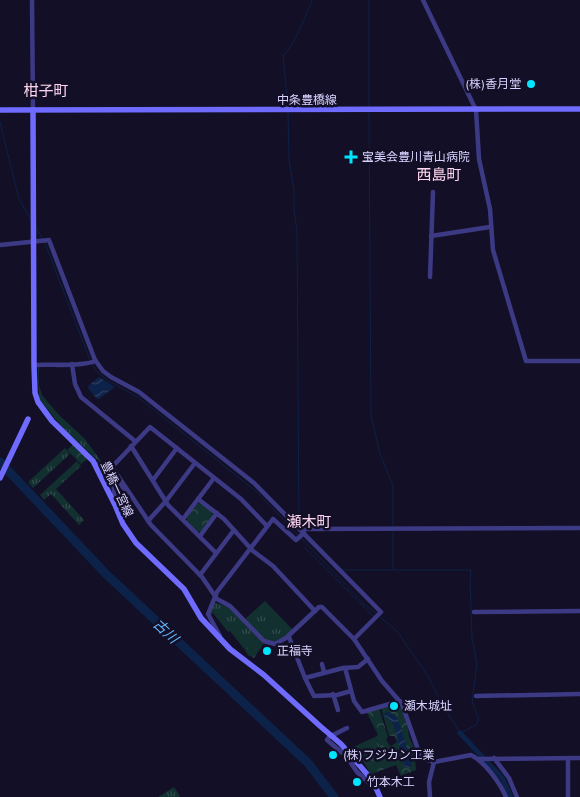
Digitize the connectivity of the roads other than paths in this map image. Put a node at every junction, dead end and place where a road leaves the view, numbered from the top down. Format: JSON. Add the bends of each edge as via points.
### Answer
{"nodes":[{"id":1,"x":32,"y":0,"type":"edge"},
{"id":2,"x":424,"y":0,"type":"edge"},
{"id":3,"x":580,"y":109,"type":"edge"},
{"id":4,"x":0,"y":110,"type":"edge"},
{"id":5,"x":33,"y":110,"type":"junction"},
{"id":6,"x":476,"y":110,"type":"junction"},
{"id":7,"x":433,"y":192,"type":"dead end"},
{"id":8,"x":490,"y":228,"type":"junction"},
{"id":9,"x":431,"y":236,"type":"junction"},
{"id":10,"x":37,"y":241,"type":"junction"},
{"id":11,"x":0,"y":244,"type":"edge"},
{"id":12,"x":430,"y":277,"type":"dead end"},
{"id":13,"x":580,"y":361,"type":"edge"},
{"id":14,"x":93,"y":362,"type":"junction"},
{"id":15,"x":34,"y":364,"type":"junction"},
{"id":16,"x":72,"y":364,"type":"junction"},
{"id":17,"x":28,"y":419,"type":"dead end"},
{"id":18,"x":135,"y":441,"type":"junction"},
{"id":19,"x":131,"y":446,"type":"junction"},
{"id":20,"x":177,"y":448,"type":"junction"},
{"id":21,"x":93,"y":461,"type":"junction"},
{"id":22,"x":195,"y":463,"type":"junction"},
{"id":23,"x":112,"y":467,"type":"junction"},
{"id":24,"x":0,"y":478,"type":"edge"},
{"id":25,"x":214,"y":478,"type":"junction"},
{"id":26,"x":113,"y":479,"type":"junction"},
{"id":27,"x":153,"y":480,"type":"junction"},
{"id":28,"x":129,"y":491,"type":"junction"},
{"id":29,"x":198,"y":499,"type":"junction"},
{"id":30,"x":166,"y":502,"type":"junction"},
{"id":31,"x":116,"y":506,"type":"junction"},
{"id":32,"x":217,"y":513,"type":"junction"},
{"id":33,"x":183,"y":519,"type":"junction"},
{"id":34,"x":148,"y":521,"type":"junction"},
{"id":35,"x":267,"y":526,"type":"junction"},
{"id":36,"x":580,"y":528,"type":"edge"},
{"id":37,"x":234,"y":530,"type":"junction"},
{"id":38,"x":300,"y":532,"type":"junction"},
{"id":39,"x":200,"y":536,"type":"junction"},
{"id":40,"x":250,"y":548,"type":"junction"},
{"id":41,"x":216,"y":553,"type":"junction"},
{"id":42,"x":200,"y":574,"type":"junction"},
{"id":43,"x":215,"y":596,"type":"junction"},
{"id":44,"x":315,"y":611,"type":"junction"},
{"id":45,"x":580,"y":611,"type":"edge"},
{"id":46,"x":474,"y":612,"type":"dead end"},
{"id":47,"x":220,"y":636,"type":"junction"},
{"id":48,"x":289,"y":636,"type":"junction"},
{"id":49,"x":354,"y":639,"type":"junction"},
{"id":50,"x":368,"y":659,"type":"junction"},
{"id":51,"x":322,"y":664,"type":"dead end"},
{"id":52,"x":346,"y":668,"type":"junction"},
{"id":53,"x":324,"y":672,"type":"junction"},
{"id":54,"x":305,"y":678,"type":"junction"},
{"id":55,"x":351,"y":691,"type":"junction"},
{"id":56,"x":333,"y":694,"type":"junction"},
{"id":57,"x":580,"y":694,"type":"edge"},
{"id":58,"x":476,"y":696,"type":"dead end"},
{"id":59,"x":400,"y":701,"type":"junction"},
{"id":60,"x":338,"y":710,"type":"dead end"},
{"id":61,"x":347,"y":728,"type":"dead end"},
{"id":62,"x":332,"y":736,"type":"junction"},
{"id":63,"x":492,"y":758,"type":"junction"},
{"id":64,"x":568,"y":758,"type":"junction"},
{"id":65,"x":580,"y":758,"type":"edge"},
{"id":66,"x":479,"y":759,"type":"junction"},
{"id":67,"x":434,"y":762,"type":"junction"},
{"id":68,"x":380,"y":797,"type":"edge"},
{"id":69,"x":430,"y":797,"type":"edge"},
{"id":70,"x":506,"y":797,"type":"edge"},
{"id":71,"x":517,"y":797,"type":"edge"},
{"id":72,"x":568,"y":797,"type":"edge"}],
"edges":[{"from":1,"to":5,"type":"street"},
{"from":2,"to":6,"type":"street"},
{"from":3,"to":6,"type":"main road","name":"中条豊橋線"},
{"from":4,"to":5,"type":"main road"},
{"from":5,"to":6,"type":"main road","name":"中条豊橋線"},
{"from":5,"to":10,"type":"main road","name":"豊橋一宮線","via":[[33,222]]},
{"from":6,"to":8,"type":"street","via":[[479,159],[490,209]]},
{"from":7,"to":9,"type":"street"},
{"from":8,"to":9,"type":"street"},
{"from":8,"to":13,"type":"street","via":[[493,250],[526,361]]},
{"from":9,"to":12,"type":"street"},
{"from":10,"to":11,"type":"street"},
{"from":10,"to":14,"type":"street","via":[[49,240]]},
{"from":10,"to":15,"type":"main road","name":"豊橋一宮線"},
{"from":14,"to":16,"type":"street"},
{"from":14,"to":38,"type":"street","via":[[111,377],[139,392],[254,483]]},
{"from":15,"to":16,"type":"street"},
{"from":15,"to":21,"type":"main road","name":"豊橋一宮線","via":[[38,402],[52,421]]},
{"from":16,"to":18,"type":"street","via":[[81,397]]},
{"from":17,"to":24,"type":"main road"},
{"from":18,"to":19,"type":"street"},
{"from":18,"to":20,"type":"street","via":[[150,427]]},
{"from":19,"to":23,"type":"street"},
{"from":19,"to":27,"type":"street"},
{"from":20,"to":22,"type":"street"},
{"from":20,"to":27,"type":"street"},
{"from":21,"to":26,"type":"street"},
{"from":21,"to":31,"type":"main road","name":"豊橋一宮線"},
{"from":22,"to":25,"type":"street"},
{"from":22,"to":30,"type":"street"},
{"from":23,"to":26,"type":"street"},
{"from":23,"to":28,"type":"street"},
{"from":25,"to":29,"type":"street"},
{"from":25,"to":35,"type":"street","via":[[241,499]]},
{"from":26,"to":28,"type":"street"},
{"from":26,"to":31,"type":"street"},
{"from":27,"to":30,"type":"street"},
{"from":28,"to":34,"type":"street"},
{"from":29,"to":32,"type":"street"},
{"from":29,"to":33,"type":"street"},
{"from":30,"to":33,"type":"street"},
{"from":30,"to":34,"type":"street"},
{"from":31,"to":47,"type":"main road","name":"豊橋一宮線","via":[[136,543],[184,590],[201,618]]},
{"from":32,"to":37,"type":"street"},
{"from":32,"to":39,"type":"street"},
{"from":33,"to":39,"type":"street"},
{"from":34,"to":42,"type":"street"},
{"from":35,"to":38,"type":"street","via":[[274,517],[295,539]]},
{"from":35,"to":40,"type":"street"},
{"from":36,"to":38,"type":"street","via":[[394,528]]},
{"from":37,"to":40,"type":"street"},
{"from":37,"to":41,"type":"street"},
{"from":38,"to":49,"type":"street","via":[[381,612]]},
{"from":39,"to":41,"type":"street"},
{"from":40,"to":43,"type":"street"},
{"from":40,"to":44,"type":"street","via":[[273,566]]},
{"from":41,"to":42,"type":"street"},
{"from":42,"to":43,"type":"street"},
{"from":43,"to":47,"type":"street","via":[[208,614]]},
{"from":43,"to":48,"type":"street","via":[[230,606],[264,641],[275,644]]},
{"from":44,"to":48,"type":"street"},
{"from":44,"to":49,"type":"street","via":[[323,608]]},
{"from":45,"to":46,"type":"street"},
{"from":47,"to":62,"type":"main road","name":"豊橋一宮線","via":[[230,649]]},
{"from":48,"to":54,"type":"street"},
{"from":49,"to":50,"type":"street"},
{"from":50,"to":52,"type":"street","via":[[358,667]]},
{"from":50,"to":59,"type":"street"},
{"from":51,"to":53,"type":"street"},
{"from":52,"to":53,"type":"street"},
{"from":52,"to":55,"type":"street"},
{"from":53,"to":54,"type":"street"},
{"from":54,"to":56,"type":"street","via":[[314,696]]},
{"from":55,"to":56,"type":"street"},
{"from":55,"to":59,"type":"street","via":[[362,712]]},
{"from":56,"to":60,"type":"street"},
{"from":57,"to":58,"type":"street"},
{"from":59,"to":67,"type":"street","via":[[419,755],[423,760]]},
{"from":61,"to":62,"type":"street"},
{"from":62,"to":68,"type":"main road","name":"豊橋一宮線","via":[[372,780]]},
{"from":63,"to":64,"type":"street"},
{"from":63,"to":66,"type":"street"},
{"from":63,"to":71,"type":"street","via":[[509,778]]},
{"from":64,"to":65,"type":"street"},
{"from":64,"to":72,"type":"street"},
{"from":66,"to":67,"type":"street","via":[[469,755]]},
{"from":66,"to":70,"type":"street"},
{"from":67,"to":69,"type":"street","via":[[429,782]]}]}
